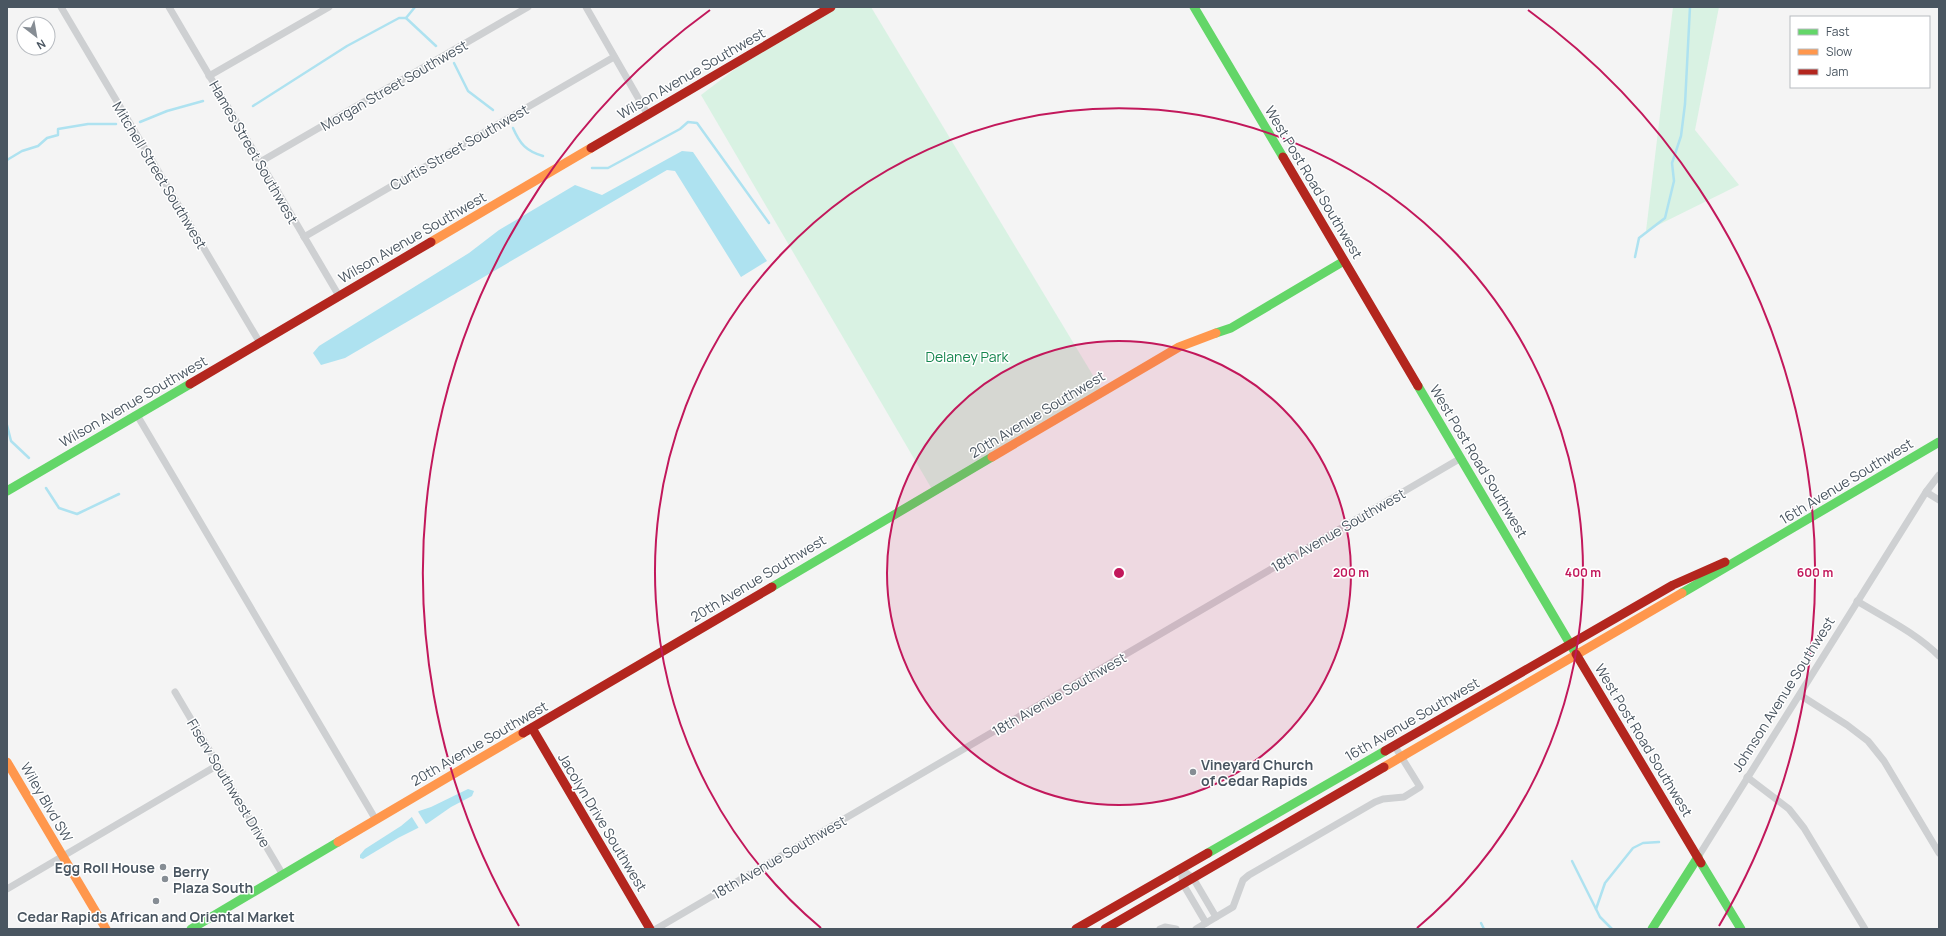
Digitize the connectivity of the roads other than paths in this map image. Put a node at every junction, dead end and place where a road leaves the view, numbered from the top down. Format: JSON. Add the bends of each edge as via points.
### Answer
{"nodes":[{"id":1,"x":61,"y":7,"type":"edge"},
{"id":2,"x":169,"y":7,"type":"edge"},
{"id":3,"x":329,"y":7,"type":"edge"},
{"id":4,"x":528,"y":7,"type":"edge"},
{"id":5,"x":586,"y":7,"type":"edge"},
{"id":6,"x":831,"y":7,"type":"edge"},
{"id":7,"x":1194,"y":7,"type":"edge"},
{"id":8,"x":614,"y":57,"type":"junction"},
{"id":9,"x":209,"y":76,"type":"junction"},
{"id":10,"x":648,"y":115,"type":"junction"},
{"id":11,"x":260,"y":162,"type":"junction"},
{"id":12,"x":304,"y":237,"type":"junction"},
{"id":13,"x":1344,"y":261,"type":"junction"},
{"id":14,"x":339,"y":296,"type":"junction"},
{"id":15,"x":260,"y":343,"type":"junction"},
{"id":16,"x":137,"y":415,"type":"junction"},
{"id":17,"x":1939,"y":442,"type":"edge"},
{"id":18,"x":1461,"y":458,"type":"junction"},
{"id":19,"x":1939,"y":475,"type":"edge"},
{"id":20,"x":7,"y":491,"type":"edge"},
{"id":21,"x":1926,"y":492,"type":"junction"},
{"id":22,"x":1939,"y":500,"type":"edge"},
{"id":23,"x":1767,"y":544,"type":"junction"},
{"id":24,"x":1857,"y":601,"type":"junction"},
{"id":25,"x":1571,"y":644,"type":"junction"},
{"id":26,"x":1578,"y":655,"type":"junction"},
{"id":27,"x":1939,"y":656,"type":"edge"},
{"id":28,"x":175,"y":692,"type":"dead end"},
{"id":29,"x":1800,"y":695,"type":"junction"},
{"id":30,"x":532,"y":728,"type":"junction"},
{"id":31,"x":1394,"y":745,"type":"junction"},
{"id":32,"x":1402,"y":757,"type":"junction"},
{"id":33,"x":7,"y":762,"type":"edge"},
{"id":34,"x":218,"y":765,"type":"junction"},
{"id":35,"x":1747,"y":777,"type":"junction"},
{"id":36,"x":376,"y":820,"type":"junction"},
{"id":37,"x":1939,"y":853,"type":"edge"},
{"id":38,"x":62,"y":856,"type":"junction"},
{"id":39,"x":1698,"y":857,"type":"junction"},
{"id":40,"x":1181,"y":869,"type":"junction"},
{"id":41,"x":283,"y":875,"type":"junction"},
{"id":42,"x":1193,"y":878,"type":"junction"},
{"id":43,"x":1183,"y":884,"type":"junction"},
{"id":44,"x":7,"y":889,"type":"edge"},
{"id":45,"x":1216,"y":917,"type":"junction"},
{"id":46,"x":1206,"y":923,"type":"junction"},
{"id":47,"x":106,"y":929,"type":"edge"},
{"id":48,"x":191,"y":929,"type":"edge"},
{"id":49,"x":650,"y":929,"type":"edge"},
{"id":50,"x":656,"y":929,"type":"edge"},
{"id":51,"x":1076,"y":929,"type":"edge"},
{"id":52,"x":1105,"y":929,"type":"edge"},
{"id":53,"x":1160,"y":929,"type":"edge"},
{"id":54,"x":1176,"y":929,"type":"edge"},
{"id":55,"x":1196,"y":929,"type":"edge"},
{"id":56,"x":1652,"y":929,"type":"edge"},
{"id":57,"x":1741,"y":929,"type":"edge"},
{"id":58,"x":1865,"y":929,"type":"edge"}],
"edges":[{"from":1,"to":15,"type":"street","name":"Mitchell Street Southwest"},
{"from":2,"to":9,"type":"street","name":"Hames Street Southwest"},
{"from":3,"to":9,"type":"street"},
{"from":4,"to":11,"type":"street","name":"Morgan Street Southwest"},
{"from":5,"to":8,"type":"street"},
{"from":6,"to":10,"type":"street","name":"Wilson Avenue Southwest"},
{"from":7,"to":13,"type":"street","name":"West Post Road Southwest"},
{"from":8,"to":10,"type":"street"},
{"from":8,"to":12,"type":"street","name":"Curtis Street Southwest"},
{"from":9,"to":11,"type":"street","name":"Hames Street Southwest"},
{"from":10,"to":14,"type":"street","name":"Wilson Avenue Southwest"},
{"from":11,"to":12,"type":"street","name":"Hames Street Southwest"},
{"from":12,"to":14,"type":"street","name":"Hames Street Southwest"},
{"from":13,"to":18,"type":"street","name":"West Post Road Southwest"},
{"from":13,"to":30,"type":"street","name":"20th Avenue Southwest","via":[[1231,328],[1179,347]]},
{"from":14,"to":15,"type":"street","name":"Wilson Avenue Southwest"},
{"from":15,"to":16,"type":"street","name":"Wilson Avenue Southwest"},
{"from":16,"to":20,"type":"street","name":"Wilson Avenue Southwest"},
{"from":16,"to":36,"type":"street"},
{"from":17,"to":23,"type":"street","name":"16th Avenue Southwest"},
{"from":18,"to":25,"type":"street","name":"West Post Road Southwest"},
{"from":18,"to":50,"type":"street","name":"18th Avenue Southwest"},
{"from":19,"to":21,"type":"street","name":"Johnson Avenue Southwest"},
{"from":21,"to":22,"type":"street"},
{"from":21,"to":24,"type":"street","name":"Johnson Avenue Southwest"},
{"from":23,"to":25,"type":"street","name":"16th Avenue Southwest","via":[[1673,585]]},
{"from":23,"to":26,"type":"street","name":"16th Avenue Southwest"},
{"from":24,"to":27,"type":"street","via":[[1919,640]]},
{"from":24,"to":29,"type":"street","name":"Johnson Avenue Southwest"},
{"from":25,"to":26,"type":"street","name":"West Post Road Southwest"},
{"from":25,"to":31,"type":"street","name":"16th Avenue Southwest"},
{"from":26,"to":32,"type":"street","name":"16th Avenue Southwest"},
{"from":26,"to":39,"type":"street","name":"West Post Road Southwest"},
{"from":28,"to":34,"type":"street","name":"Fiserv Southwest Drive"},
{"from":29,"to":35,"type":"street","name":"Johnson Avenue Southwest"},
{"from":29,"to":37,"type":"street","via":[[1868,741],[1884,761]]},
{"from":30,"to":36,"type":"street","name":"20th Avenue Southwest"},
{"from":30,"to":49,"type":"street","name":"Jacolyn Drive Southwest"},
{"from":31,"to":32,"type":"street"},
{"from":31,"to":40,"type":"street","name":"16th Avenue Southwest"},
{"from":32,"to":42,"type":"street","name":"16th Avenue Southwest"},
{"from":32,"to":45,"type":"street","via":[[1420,787],[1404,797],[1375,802],[1249,874],[1243,880],[1233,907]]},
{"from":33,"to":38,"type":"street","name":"Wiley Blvd SW"},
{"from":34,"to":38,"type":"street"},
{"from":34,"to":41,"type":"street","name":"Fiserv Southwest Drive"},
{"from":35,"to":39,"type":"street","name":"Johnson Avenue Southwest"},
{"from":35,"to":58,"type":"street","via":[[1789,809],[1804,828]]},
{"from":36,"to":41,"type":"street","name":"20th Avenue Southwest"},
{"from":38,"to":44,"type":"street"},
{"from":38,"to":47,"type":"street","name":"Wiley Blvd SW"},
{"from":39,"to":56,"type":"street","name":"Johnson Avenue Southwest"},
{"from":39,"to":57,"type":"street","name":"West Post Road Southwest"},
{"from":40,"to":42,"type":"street"},
{"from":40,"to":43,"type":"street"},
{"from":40,"to":51,"type":"street","name":"16th Avenue Southwest"},
{"from":41,"to":48,"type":"street","name":"20th Avenue Southwest"},
{"from":42,"to":43,"type":"street","name":"16th Avenue Southwest"},
{"from":42,"to":45,"type":"street"},
{"from":43,"to":46,"type":"street"},
{"from":43,"to":52,"type":"street","name":"16th Avenue Southwest"},
{"from":45,"to":46,"type":"street"},
{"from":46,"to":55,"type":"street"},
{"from":53,"to":54,"type":"street"}]}
